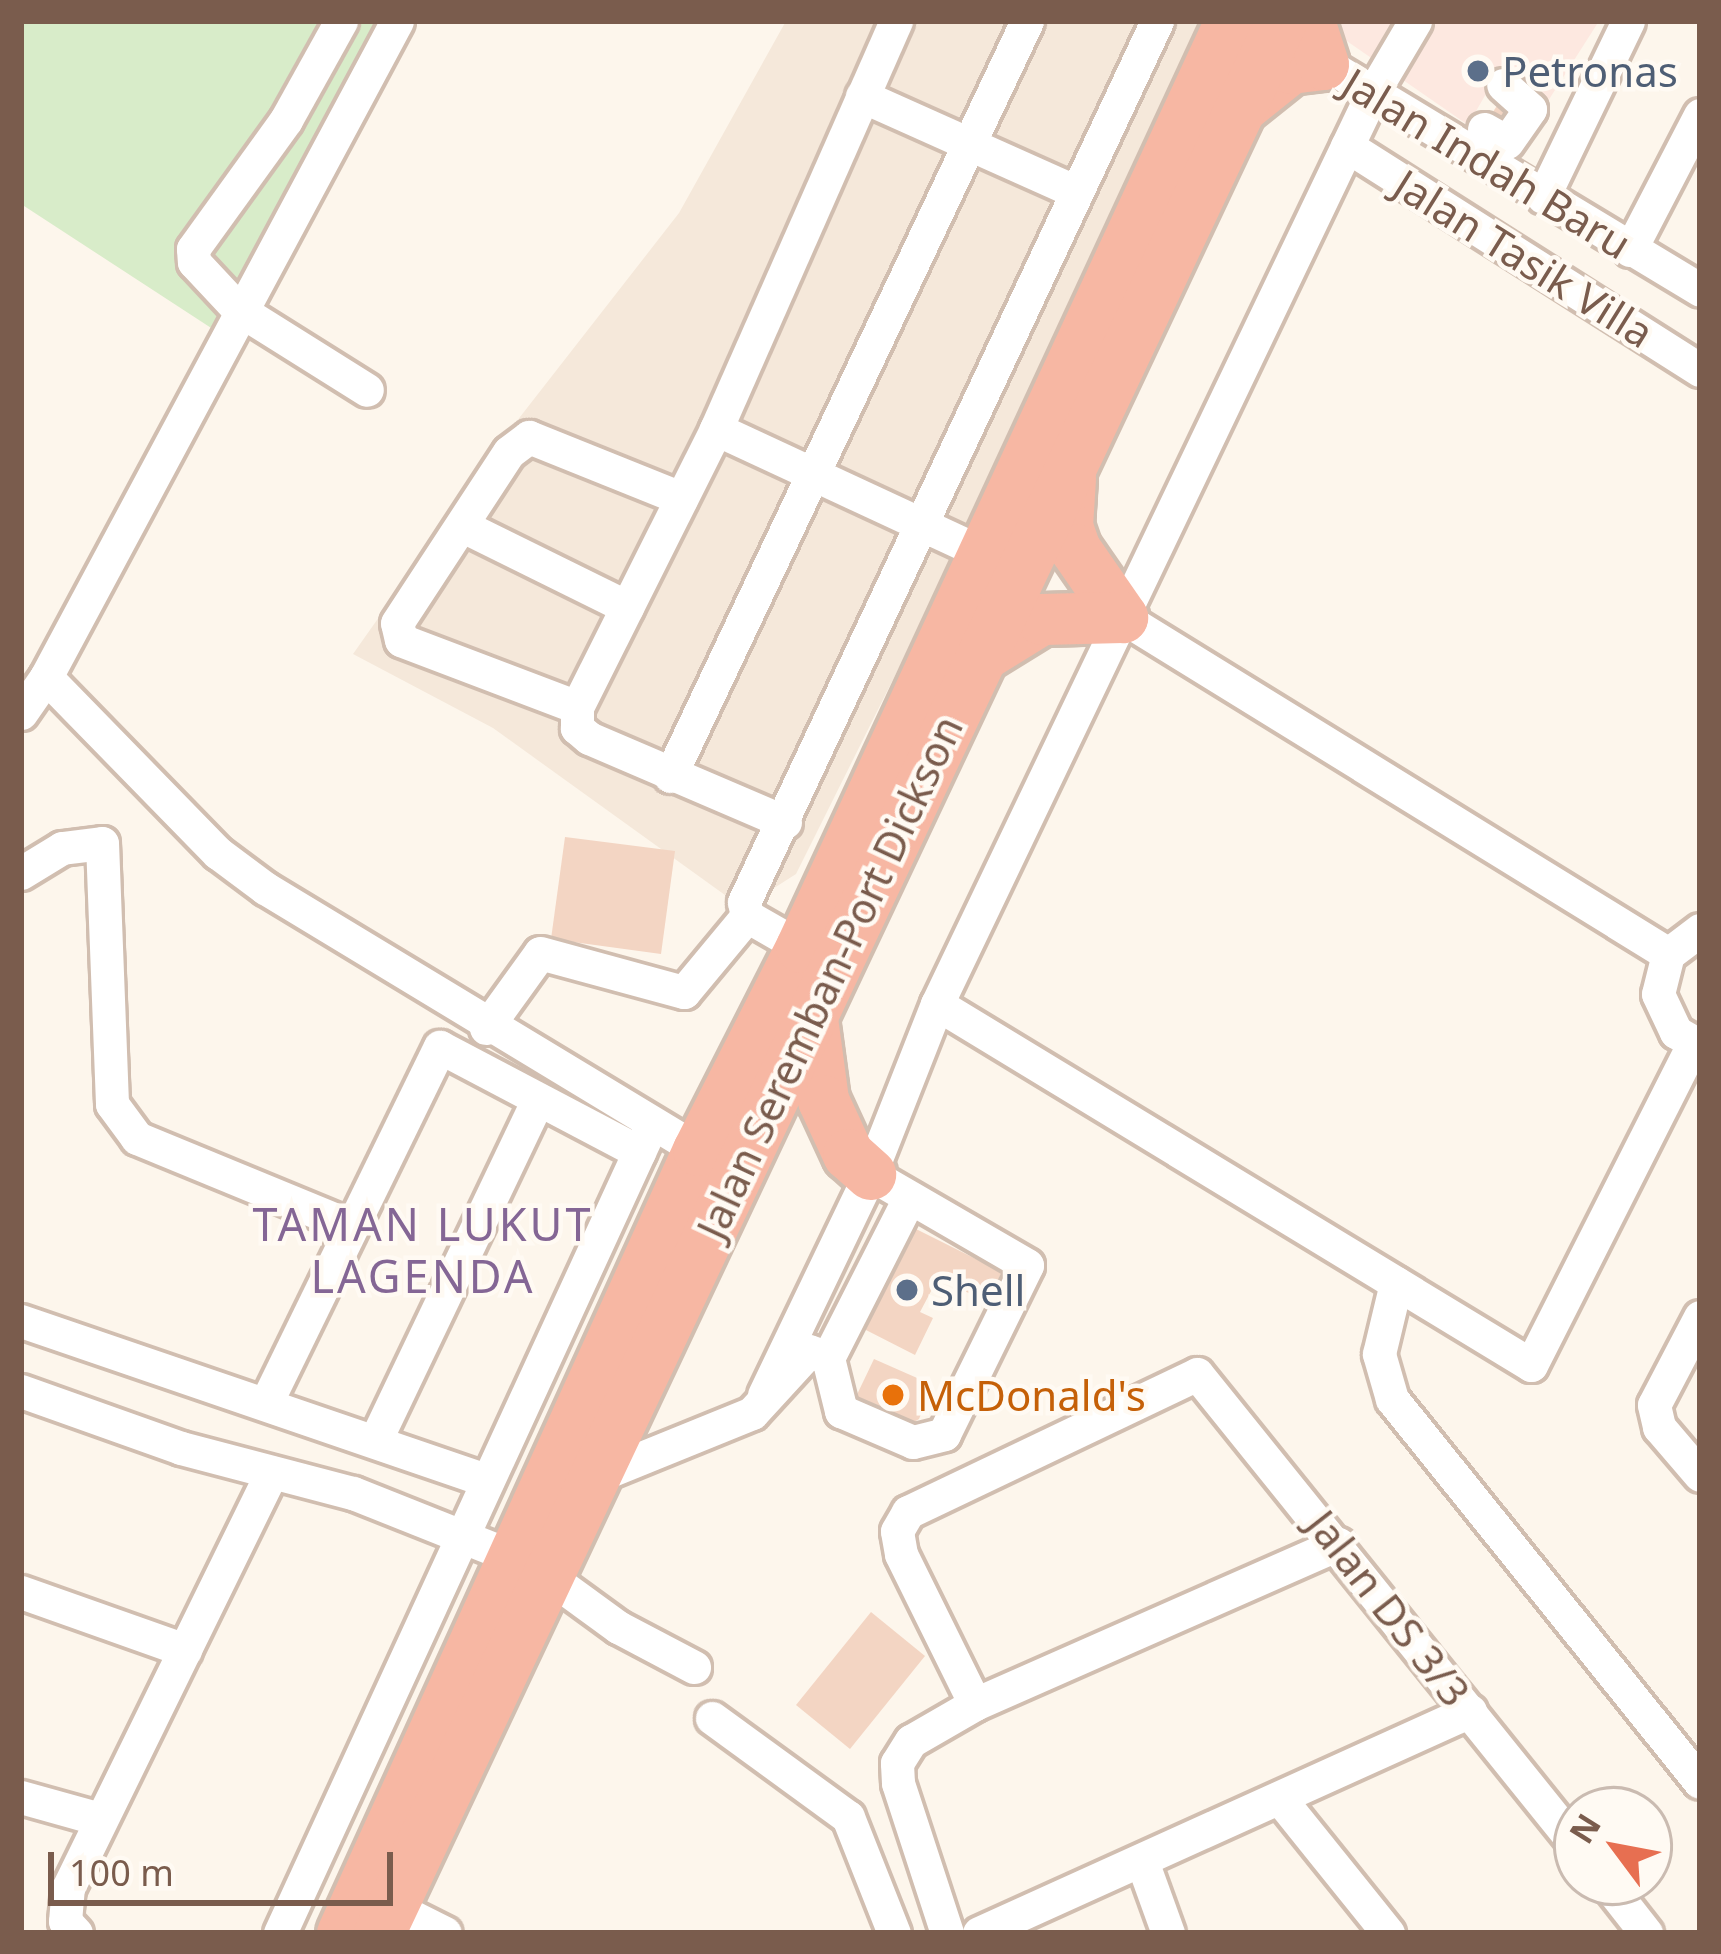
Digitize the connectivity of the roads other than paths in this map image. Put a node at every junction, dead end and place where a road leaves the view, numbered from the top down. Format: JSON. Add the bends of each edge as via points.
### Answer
{"nodes":[{"id":1,"x":341,"y":21,"type":"edge"},
{"id":2,"x":397,"y":21,"type":"edge"},
{"id":3,"x":896,"y":21,"type":"edge"},
{"id":4,"x":1027,"y":21,"type":"edge"},
{"id":5,"x":1157,"y":21,"type":"edge"},
{"id":6,"x":1415,"y":21,"type":"edge"},
{"id":7,"x":1628,"y":21,"type":"edge"},
{"id":8,"x":1272,"y":35,"type":"edge"},
{"id":9,"x":1503,"y":85,"type":"dead end"},
{"id":10,"x":1372,"y":94,"type":"junction"},
{"id":11,"x":862,"y":96,"type":"junction"},
{"id":12,"x":1526,"y":115,"type":"junction"},
{"id":13,"x":1700,"y":115,"type":"edge"},
{"id":14,"x":1484,"y":129,"type":"dead end"},
{"id":15,"x":1569,"y":142,"type":"junction"},
{"id":16,"x":968,"y":146,"type":"junction"},
{"id":17,"x":1347,"y":146,"type":"junction"},
{"id":18,"x":1077,"y":191,"type":"junction"},
{"id":19,"x":1543,"y":197,"type":"junction"},
{"id":20,"x":1630,"y":250,"type":"junction"},
{"id":21,"x":1700,"y":290,"type":"edge"},
{"id":22,"x":238,"y":309,"type":"junction"},
{"id":23,"x":1700,"y":370,"type":"edge"},
{"id":24,"x":368,"y":390,"type":"dead end"},
{"id":25,"x":716,"y":429,"type":"junction"},
{"id":26,"x":1072,"y":464,"type":"junction"},
{"id":27,"x":813,"y":474,"type":"junction"},
{"id":28,"x":681,"y":498,"type":"junction"},
{"id":29,"x":1045,"y":521,"type":"junction"},
{"id":30,"x":920,"y":524,"type":"junction"},
{"id":31,"x":463,"y":526,"type":"junction"},
{"id":32,"x":985,"y":554,"type":"junction"},
{"id":33,"x":627,"y":607,"type":"junction"},
{"id":34,"x":1004,"y":607,"type":"junction"},
{"id":35,"x":1122,"y":617,"type":"junction"},
{"id":36,"x":981,"y":656,"type":"junction"},
{"id":37,"x":46,"y":677,"type":"junction"},
{"id":38,"x":577,"y":707,"type":"junction"},
{"id":39,"x":21,"y":713,"type":"edge"},
{"id":40,"x":670,"y":776,"type":"junction"},
{"id":41,"x":785,"y":822,"type":"junction"},
{"id":42,"x":21,"y":873,"type":"edge"},
{"id":43,"x":747,"y":916,"type":"junction"},
{"id":44,"x":1700,"y":930,"type":"edge"},
{"id":45,"x":801,"y":946,"type":"junction"},
{"id":46,"x":1668,"y":953,"type":"junction"},
{"id":47,"x":937,"y":1004,"type":"junction"},
{"id":48,"x":811,"y":1010,"type":"junction"},
{"id":49,"x":486,"y":1028,"type":"junction"},
{"id":50,"x":1696,"y":1045,"type":"edge"},
{"id":51,"x":536,"y":1104,"type":"junction"},
{"id":52,"x":645,"y":1140,"type":"junction"},
{"id":53,"x":711,"y":1171,"type":"junction"},
{"id":54,"x":889,"y":1187,"type":"junction"},
{"id":55,"x":351,"y":1226,"type":"junction"},
{"id":56,"x":1396,"y":1283,"type":"junction"},
{"id":57,"x":1700,"y":1317,"type":"edge"},
{"id":58,"x":21,"y":1321,"type":"edge"},
{"id":59,"x":828,"y":1358,"type":"junction"},
{"id":60,"x":21,"y":1391,"type":"edge"},
{"id":61,"x":764,"y":1394,"type":"junction"},
{"id":62,"x":267,"y":1402,"type":"junction"},
{"id":63,"x":376,"y":1439,"type":"junction"},
{"id":64,"x":271,"y":1474,"type":"junction"},
{"id":65,"x":1700,"y":1474,"type":"edge"},
{"id":66,"x":597,"y":1477,"type":"junction"},
{"id":67,"x":487,"y":1481,"type":"junction"},
{"id":68,"x":466,"y":1533,"type":"junction"},
{"id":69,"x":1338,"y":1544,"type":"junction"},
{"id":70,"x":540,"y":1571,"type":"junction"},
{"id":71,"x":21,"y":1592,"type":"edge"},
{"id":72,"x":185,"y":1650,"type":"junction"},
{"id":73,"x":694,"y":1666,"type":"dead end"},
{"id":74,"x":975,"y":1704,"type":"junction"},
{"id":75,"x":1470,"y":1711,"type":"junction"},
{"id":76,"x":712,"y":1718,"type":"dead end"},
{"id":77,"x":1700,"y":1782,"type":"edge"},
{"id":78,"x":21,"y":1796,"type":"edge"},
{"id":79,"x":1281,"y":1800,"type":"junction"},
{"id":80,"x":1553,"y":1816,"type":"edge"},
{"id":81,"x":100,"y":1819,"type":"junction"},
{"id":82,"x":1143,"y":1864,"type":"junction"},
{"id":83,"x":1625,"y":1906,"type":"edge"},
{"id":84,"x":385,"y":1919,"type":"edge"},
{"id":85,"x":76,"y":1933,"type":"edge"},
{"id":86,"x":280,"y":1933,"type":"edge"},
{"id":87,"x":342,"y":1933,"type":"edge"},
{"id":88,"x":445,"y":1933,"type":"edge"},
{"id":89,"x":895,"y":1933,"type":"edge"},
{"id":90,"x":947,"y":1933,"type":"edge"},
{"id":91,"x":979,"y":1933,"type":"edge"},
{"id":92,"x":1168,"y":1933,"type":"edge"},
{"id":93,"x":1388,"y":1933,"type":"edge"},
{"id":94,"x":1646,"y":1933,"type":"edge"}],
"edges":[{"from":1,"to":22,"type":"street","via":[[286,120],[193,249],[194,262]]},
{"from":2,"to":22,"type":"street"},
{"from":3,"to":11,"type":"street"},
{"from":4,"to":16,"type":"street"},
{"from":5,"to":18,"type":"street"},
{"from":6,"to":10,"type":"street"},
{"from":7,"to":15,"type":"street"},
{"from":8,"to":10,"type":"street","name":"Jalan Indah Baru"},
{"from":8,"to":26,"type":"highway","name":"Jalan Seremban-Port Dickson"},
{"from":8,"to":32,"type":"highway","name":"Jalan Seremban-Port Dickson"},
{"from":9,"to":12,"type":"street","via":[[1527,100]]},
{"from":10,"to":17,"type":"street"},
{"from":10,"to":19,"type":"street","name":"Jalan Indah Baru"},
{"from":11,"to":16,"type":"street"},
{"from":11,"to":25,"type":"street"},
{"from":12,"to":14,"type":"street","via":[[1507,142]]},
{"from":12,"to":15,"type":"street"},
{"from":13,"to":20,"type":"street"},
{"from":15,"to":19,"type":"street"},
{"from":16,"to":18,"type":"street"},
{"from":16,"to":27,"type":"street"},
{"from":17,"to":23,"type":"street","name":"Jalan Tasik Villa"},
{"from":17,"to":35,"type":"street"},
{"from":18,"to":30,"type":"street"},
{"from":19,"to":20,"type":"street","name":"Jalan Indah Baru"},
{"from":20,"to":21,"type":"street","name":"Jalan Indah Baru"},
{"from":22,"to":24,"type":"street"},
{"from":22,"to":37,"type":"street"},
{"from":25,"to":27,"type":"street"},
{"from":25,"to":28,"type":"street"},
{"from":26,"to":29,"type":"highway","name":"Jalan Seremban-Port Dickson"},
{"from":26,"to":35,"type":"highway","via":[[1067,526]]},
{"from":27,"to":30,"type":"street"},
{"from":27,"to":40,"type":"street"},
{"from":28,"to":31,"type":"street","via":[[529,437],[509,452]]},
{"from":28,"to":33,"type":"street"},
{"from":29,"to":32,"type":"highway"},
{"from":29,"to":34,"type":"highway","name":"Jalan Seremban-Port Dickson"},
{"from":30,"to":32,"type":"street"},
{"from":30,"to":41,"type":"street"},
{"from":31,"to":33,"type":"street"},
{"from":31,"to":38,"type":"street","via":[[397,634]]},
{"from":32,"to":34,"type":"highway"},
{"from":32,"to":45,"type":"highway","name":"Jalan Seremban-Port Dickson"},
{"from":33,"to":38,"type":"street"},
{"from":34,"to":36,"type":"highway","name":"Jalan Seremban-Port Dickson"},
{"from":35,"to":36,"type":"highway","via":[[1041,620]]},
{"from":35,"to":46,"type":"street"},
{"from":35,"to":47,"type":"street"},
{"from":36,"to":48,"type":"highway","name":"Jalan Seremban-Port Dickson"},
{"from":37,"to":39,"type":"street"},
{"from":37,"to":49,"type":"street","via":[[218,853]]},
{"from":38,"to":40,"type":"street","via":[[577,728],[589,738]]},
{"from":40,"to":41,"type":"street"},
{"from":41,"to":43,"type":"street","via":[[744,902]]},
{"from":42,"to":55,"type":"street","via":[[62,848],[102,843],[112,1104],[137,1138]]},
{"from":43,"to":45,"type":"street"},
{"from":43,"to":49,"type":"street","via":[[684,992],[541,952]]},
{"from":44,"to":46,"type":"street"},
{"from":45,"to":53,"type":"highway","name":"Jalan Seremban-Port Dickson"},
{"from":46,"to":50,"type":"street","via":[[1660,973],[1664,1015]]},
{"from":47,"to":54,"type":"street"},
{"from":47,"to":56,"type":"street"},
{"from":48,"to":53,"type":"highway","name":"Jalan Seremban-Port Dickson","via":[[753,1130]]},
{"from":48,"to":54,"type":"highway","via":[[823,1100],[848,1154]]},
{"from":49,"to":52,"type":"street"},
{"from":50,"to":56,"type":"street","via":[[1532,1365]]},
{"from":51,"to":52,"type":"street"},
{"from":51,"to":55,"type":"street","via":[[440,1047]]},
{"from":51,"to":63,"type":"street"},
{"from":52,"to":53,"type":"street"},
{"from":52,"to":67,"type":"street"},
{"from":53,"to":66,"type":"highway","name":"Jalan Seremban-Port Dickson"},
{"from":53,"to":70,"type":"highway","name":"Jalan Seremban-Port Dickson"},
{"from":54,"to":59,"type":"street"},
{"from":54,"to":59,"type":"street","via":[[1027,1265],[944,1434],[913,1442],[842,1411]]},
{"from":54,"to":61,"type":"street"},
{"from":55,"to":62,"type":"street"},
{"from":56,"to":77,"type":"street","via":[[1379,1354],[1393,1399]]},
{"from":57,"to":65,"type":"street","via":[[1654,1406],[1659,1426]]},
{"from":58,"to":62,"type":"street"},
{"from":59,"to":61,"type":"street","via":[[809,1351]]},
{"from":60,"to":64,"type":"street"},
{"from":61,"to":66,"type":"street","via":[[752,1413],[721,1429]]},
{"from":62,"to":63,"type":"street"},
{"from":63,"to":67,"type":"street"},
{"from":64,"to":68,"type":"street"},
{"from":64,"to":72,"type":"street"},
{"from":66,"to":70,"type":"highway","name":"Jalan Seremban-Port Dickson"},
{"from":67,"to":68,"type":"street"},
{"from":68,"to":70,"type":"street"},
{"from":68,"to":86,"type":"street"},
{"from":69,"to":74,"type":"street"},
{"from":69,"to":74,"type":"street","name":"Jalan DS 3/3","via":[[1197,1374],[908,1512],[897,1531],[901,1554]]},
{"from":69,"to":75,"type":"street","name":"Jalan DS 3/3"},
{"from":70,"to":73,"type":"street","via":[[618,1627]]},
{"from":70,"to":84,"type":"highway","name":"Jalan Seremban-Port Dickson"},
{"from":70,"to":87,"type":"highway","name":"Jalan Seremban-Port Dickson"},
{"from":71,"to":72,"type":"street"},
{"from":72,"to":81,"type":"street"},
{"from":74,"to":90,"type":"street","via":[[911,1742],[897,1763]]},
{"from":75,"to":79,"type":"street"},
{"from":75,"to":80,"type":"street","name":"Jalan DS 3/3"},
{"from":76,"to":89,"type":"street","via":[[848,1817]]},
{"from":78,"to":81,"type":"street"},
{"from":79,"to":82,"type":"street"},
{"from":79,"to":93,"type":"street"},
{"from":81,"to":85,"type":"street","via":[[68,1888],[65,1922]]},
{"from":82,"to":91,"type":"street"},
{"from":82,"to":92,"type":"street"},
{"from":83,"to":94,"type":"street"},
{"from":84,"to":88,"type":"street"}]}
